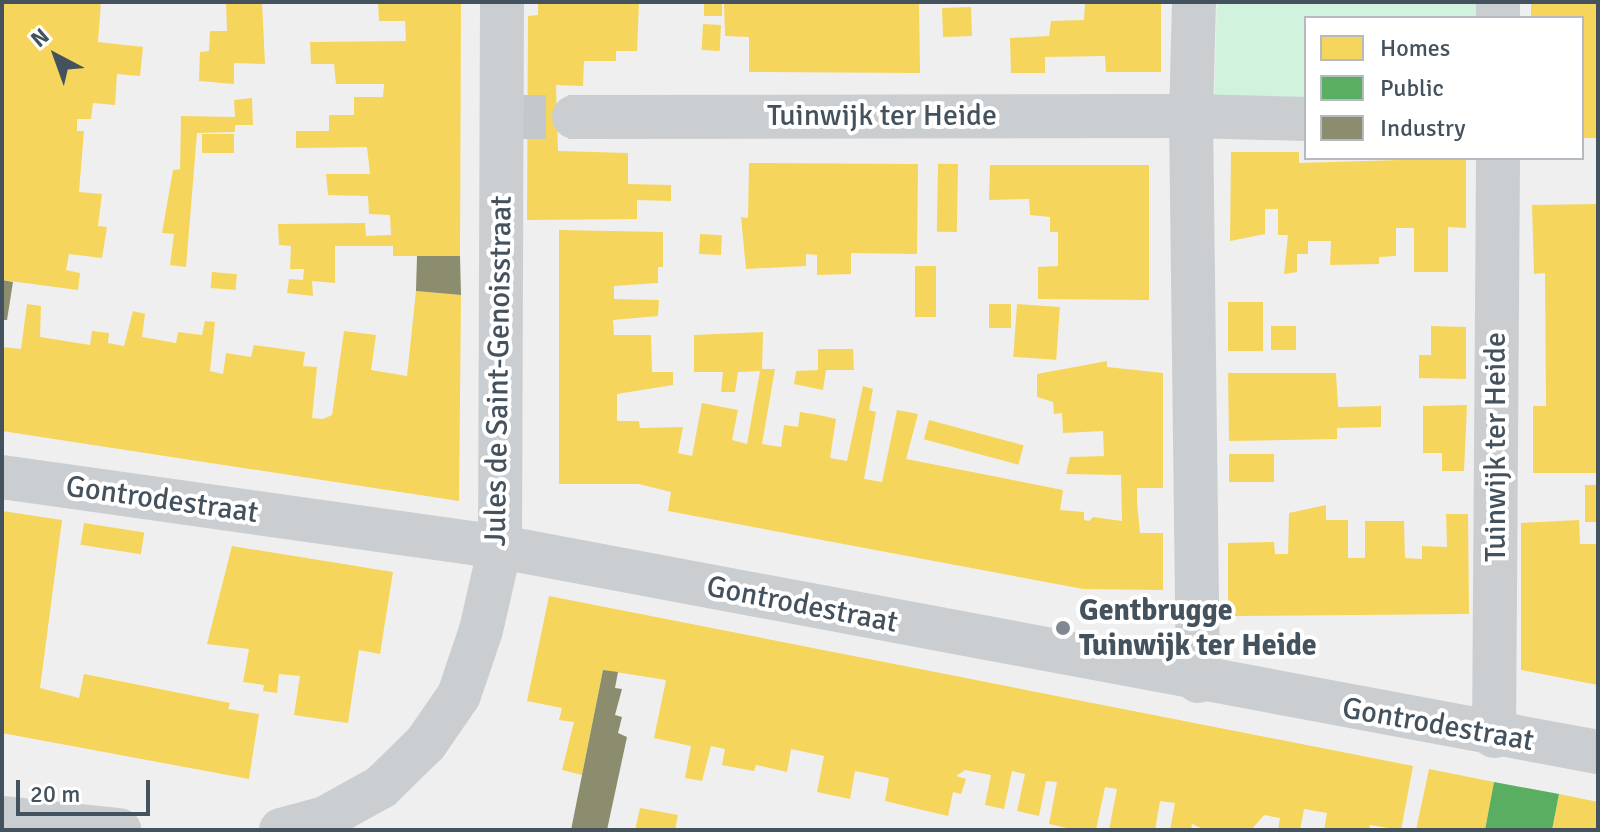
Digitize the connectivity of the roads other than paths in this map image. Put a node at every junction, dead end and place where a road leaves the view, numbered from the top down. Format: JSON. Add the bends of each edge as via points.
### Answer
{"nodes":[{"id":1,"x":502,"y":2,"type":"edge"},
{"id":2,"x":1194,"y":2,"type":"edge"},
{"id":3,"x":1191,"y":116,"type":"junction"},
{"id":4,"x":574,"y":117,"type":"tunnel mouth"},
{"id":5,"x":1304,"y":119,"type":"edge"},
{"id":6,"x":1498,"y":160,"type":"edge"},
{"id":7,"x":2,"y":477,"type":"edge"},
{"id":8,"x":500,"y":547,"type":"junction"},
{"id":9,"x":1198,"y":681,"type":"junction"},
{"id":10,"x":1494,"y":736,"type":"junction"},
{"id":11,"x":1598,"y":752,"type":"edge"},
{"id":12,"x":2,"y":818,"type":"edge"},
{"id":13,"x":119,"y":830,"type":"edge"},
{"id":14,"x":281,"y":830,"type":"edge"}],
"edges":[{"from":1,"to":8,"type":"street","name":"Jules de Saint-Genoisstraat"},
{"from":2,"to":3,"type":"street"},
{"from":3,"to":4,"type":"street","name":"Tuinwijk ter Heide"},
{"from":3,"to":5,"type":"street","name":"Tuinwijk ter Heide"},
{"from":3,"to":9,"type":"street"},
{"from":6,"to":10,"type":"street","name":"Tuinwijk ter Heide"},
{"from":7,"to":8,"type":"street","name":"Gontrodestraat"},
{"from":8,"to":9,"type":"street","name":"Gontrodestraat"},
{"from":8,"to":14,"type":"street","name":"Jules de Saint-Genoisstraat","via":[[459,695],[426,743],[381,787],[325,818]]},
{"from":9,"to":10,"type":"street","name":"Gontrodestraat"},
{"from":10,"to":11,"type":"street","name":"Gontrodestraat"},
{"from":12,"to":13,"type":"street"}]}
